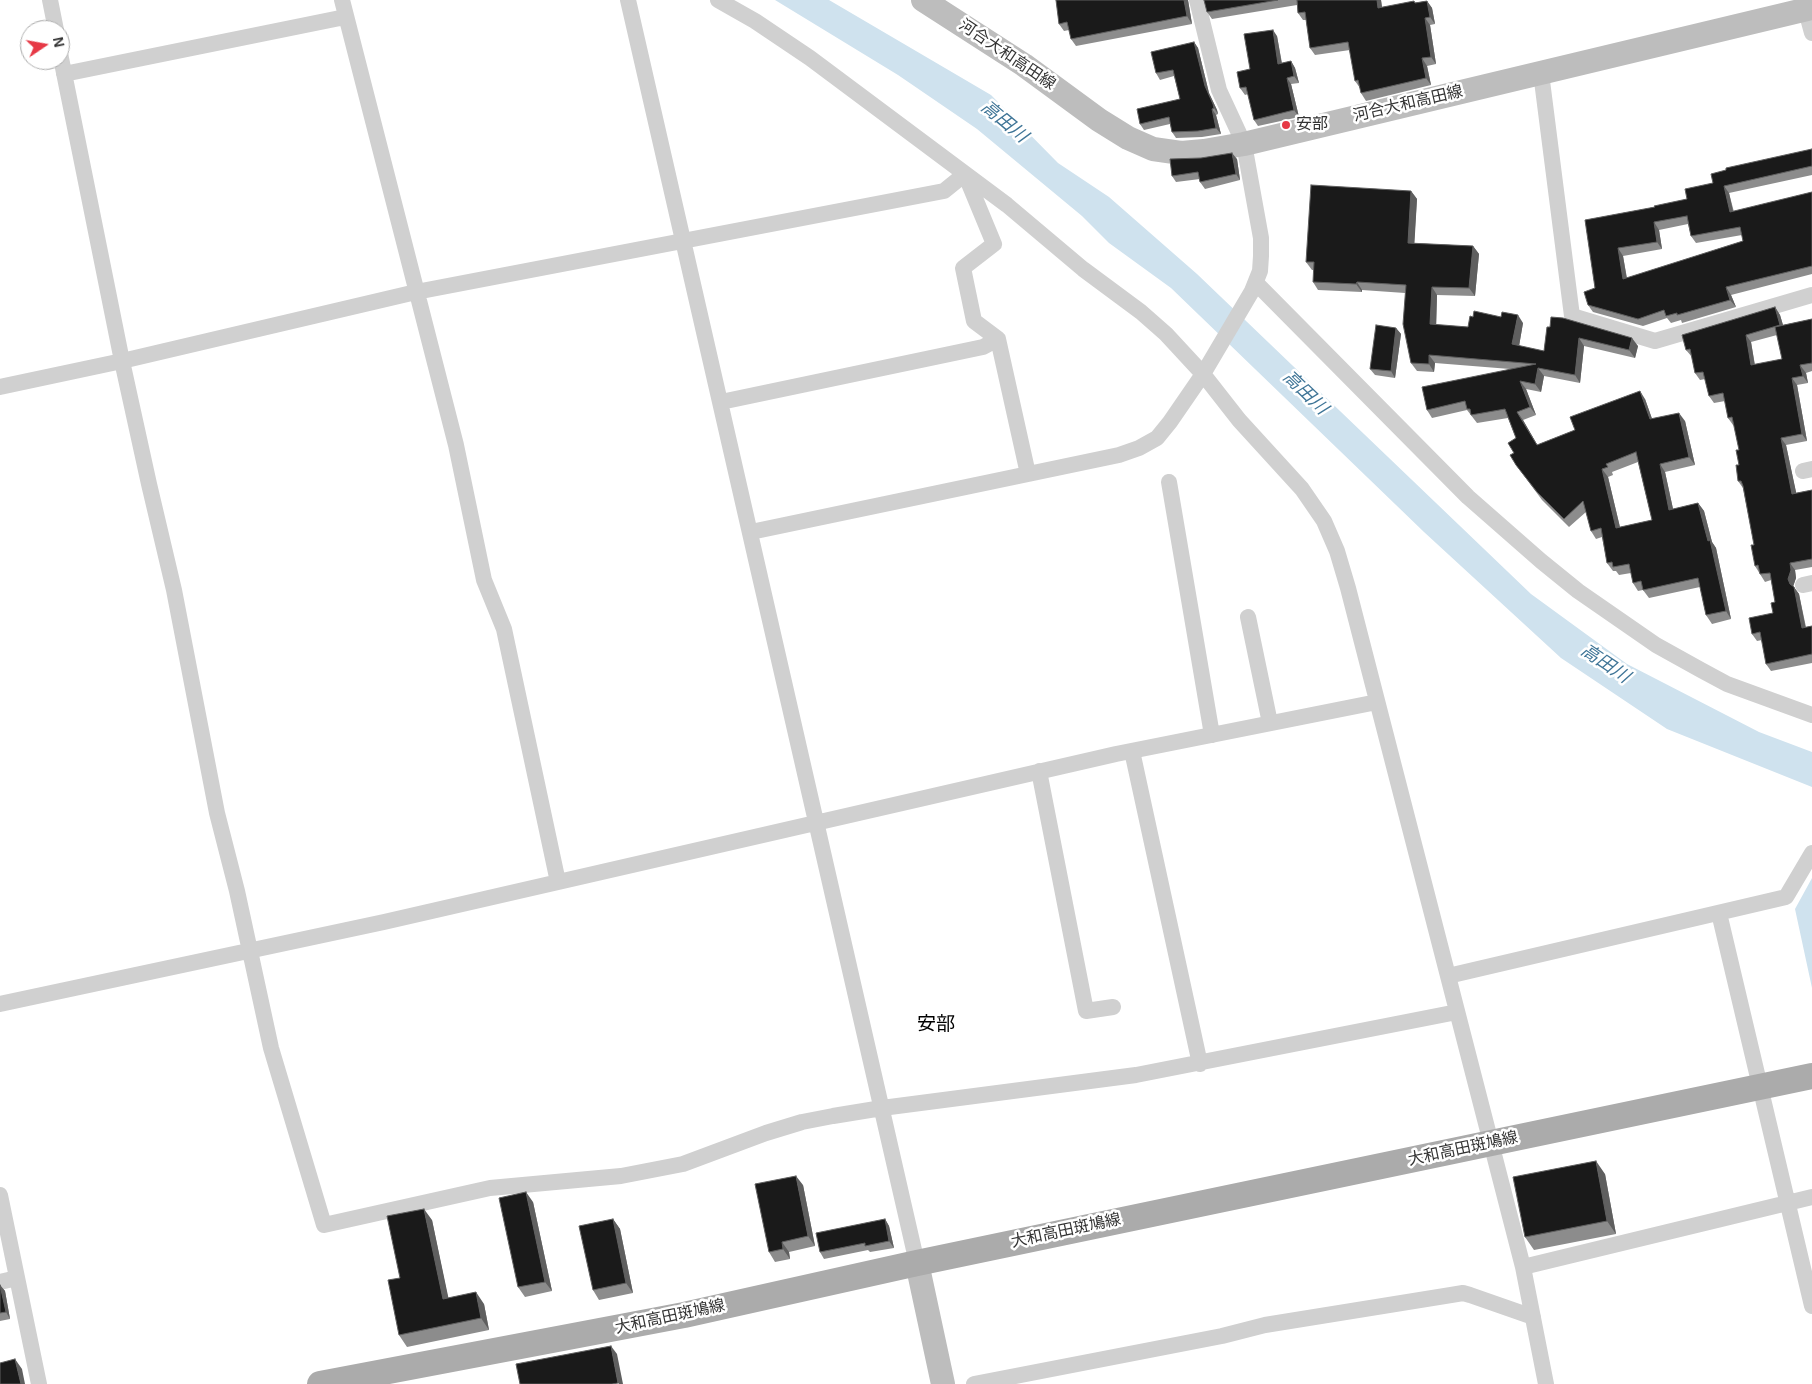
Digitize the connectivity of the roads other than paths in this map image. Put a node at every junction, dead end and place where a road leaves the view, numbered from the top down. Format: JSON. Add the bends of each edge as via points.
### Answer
{"nodes":[{"id":1,"x":50,"y":0,"type":"edge"},
{"id":2,"x":342,"y":0,"type":"edge"},
{"id":3,"x":628,"y":0,"type":"edge"},
{"id":4,"x":718,"y":0,"type":"edge"},
{"id":5,"x":923,"y":0,"type":"edge"},
{"id":6,"x":1197,"y":0,"type":"edge"},
{"id":7,"x":1807,"y":6,"type":"edge"},
{"id":8,"x":345,"y":17,"type":"junction"},
{"id":9,"x":54,"y":20,"type":"edge"},
{"id":10,"x":1812,"y":33,"type":"edge"},
{"id":11,"x":63,"y":70,"type":"edge"},
{"id":12,"x":1541,"y":73,"type":"junction"},
{"id":13,"x":64,"y":74,"type":"junction"},
{"id":14,"x":1244,"y":144,"type":"junction"},
{"id":15,"x":965,"y":174,"type":"junction"},
{"id":16,"x":684,"y":240,"type":"junction"},
{"id":17,"x":1254,"y":287,"type":"junction"},
{"id":18,"x":416,"y":292,"type":"junction"},
{"id":19,"x":1812,"y":296,"type":"edge"},
{"id":20,"x":998,"y":339,"type":"junction"},
{"id":21,"x":122,"y":360,"type":"junction"},
{"id":22,"x":1205,"y":370,"type":"junction"},
{"id":23,"x":0,"y":387,"type":"edge"},
{"id":24,"x":721,"y":402,"type":"junction"},
{"id":25,"x":1028,"y":474,"type":"junction"},
{"id":26,"x":1169,"y":482,"type":"dead end"},
{"id":27,"x":750,"y":532,"type":"junction"},
{"id":28,"x":1248,"y":617,"type":"dead end"},
{"id":29,"x":1377,"y":702,"type":"junction"},
{"id":30,"x":1812,"y":715,"type":"edge"},
{"id":31,"x":1270,"y":723,"type":"junction"},
{"id":32,"x":1212,"y":735,"type":"junction"},
{"id":33,"x":1132,"y":751,"type":"junction"},
{"id":34,"x":1039,"y":771,"type":"junction"},
{"id":35,"x":817,"y":822,"type":"junction"},
{"id":36,"x":1812,"y":853,"type":"edge"},
{"id":37,"x":558,"y":882,"type":"junction"},
{"id":38,"x":1719,"y":913,"type":"junction"},
{"id":39,"x":250,"y":950,"type":"junction"},
{"id":40,"x":1448,"y":976,"type":"junction"},
{"id":41,"x":0,"y":1004,"type":"edge"},
{"id":42,"x":1112,"y":1007,"type":"dead end"},
{"id":43,"x":1457,"y":1012,"type":"junction"},
{"id":44,"x":1200,"y":1064,"type":"junction"},
{"id":45,"x":1812,"y":1076,"type":"edge"},
{"id":46,"x":1761,"y":1086,"type":"junction"},
{"id":47,"x":882,"y":1108,"type":"junction"},
{"id":48,"x":1491,"y":1143,"type":"junction"},
{"id":49,"x":0,"y":1195,"type":"edge"},
{"id":50,"x":1812,"y":1196,"type":"edge"},
{"id":51,"x":1788,"y":1202,"type":"junction"},
{"id":52,"x":917,"y":1262,"type":"junction"},
{"id":53,"x":1524,"y":1267,"type":"junction"},
{"id":54,"x":17,"y":1278,"type":"junction"},
{"id":55,"x":0,"y":1282,"type":"edge"},
{"id":56,"x":1812,"y":1306,"type":"edge"},
{"id":57,"x":1533,"y":1317,"type":"junction"},
{"id":58,"x":39,"y":1384,"type":"edge"},
{"id":59,"x":320,"y":1384,"type":"edge"},
{"id":60,"x":942,"y":1384,"type":"edge"},
{"id":61,"x":974,"y":1384,"type":"edge"},
{"id":62,"x":1546,"y":1384,"type":"edge"}],
"edges":[{"from":1,"to":9,"type":"street"},
{"from":2,"to":8,"type":"street"},
{"from":3,"to":16,"type":"street"},
{"from":4,"to":15,"type":"street","via":[[810,58]]},
{"from":5,"to":14,"type":"main road","name":"河合大和高田線","via":[[1024,65],[1099,120],[1153,150],[1181,153]]},
{"from":6,"to":14,"type":"street","via":[[1219,90]]},
{"from":7,"to":10,"type":"street"},
{"from":7,"to":12,"type":"main road","name":"河合大和高田線"},
{"from":8,"to":13,"type":"street"},
{"from":8,"to":18,"type":"street"},
{"from":11,"to":13,"type":"street"},
{"from":12,"to":14,"type":"main road","name":"河合大和高田線"},
{"from":12,"to":19,"type":"street","via":[[1572,316],[1655,341]]},
{"from":13,"to":21,"type":"street"},
{"from":14,"to":17,"type":"street","via":[[1261,238],[1260,271]]},
{"from":15,"to":16,"type":"street","via":[[944,191]]},
{"from":15,"to":20,"type":"street","via":[[994,244],[963,268],[974,322]]},
{"from":15,"to":22,"type":"street","via":[[1141,312]]},
{"from":16,"to":18,"type":"street"},
{"from":16,"to":24,"type":"street"},
{"from":17,"to":22,"type":"street"},
{"from":17,"to":30,"type":"street","via":[[1468,496],[1578,591],[1656,645],[1701,670],[1728,684]]},
{"from":18,"to":21,"type":"street"},
{"from":18,"to":37,"type":"street","via":[[464,478],[484,580],[504,629]]},
{"from":20,"to":24,"type":"street","via":[[983,347]]},
{"from":20,"to":25,"type":"street"},
{"from":21,"to":23,"type":"street"},
{"from":21,"to":39,"type":"street","via":[[174,590],[217,813]]},
{"from":22,"to":25,"type":"street","via":[[1166,427],[1156,438],[1139,448]]},
{"from":22,"to":29,"type":"street","via":[[1239,420],[1302,489],[1324,521],[1337,551]]},
{"from":24,"to":27,"type":"street"},
{"from":25,"to":27,"type":"street"},
{"from":26,"to":32,"type":"street"},
{"from":27,"to":35,"type":"street"},
{"from":28,"to":31,"type":"street"},
{"from":29,"to":31,"type":"street"},
{"from":29,"to":40,"type":"street"},
{"from":31,"to":32,"type":"street"},
{"from":32,"to":33,"type":"street"},
{"from":33,"to":34,"type":"street"},
{"from":33,"to":44,"type":"street"},
{"from":34,"to":35,"type":"street"},
{"from":34,"to":42,"type":"street","via":[[1086,1011]]},
{"from":35,"to":37,"type":"street"},
{"from":35,"to":47,"type":"street"},
{"from":36,"to":38,"type":"street","via":[[1786,897]]},
{"from":37,"to":39,"type":"street"},
{"from":38,"to":40,"type":"street"},
{"from":38,"to":46,"type":"street"},
{"from":39,"to":41,"type":"street"},
{"from":39,"to":47,"type":"street","via":[[271,1048],[324,1225],[490,1188],[621,1176],[683,1164],[802,1122]]},
{"from":40,"to":43,"type":"street"},
{"from":43,"to":44,"type":"street"},
{"from":43,"to":48,"type":"street"},
{"from":44,"to":47,"type":"street"},
{"from":45,"to":46,"type":"main road","name":"大和高田斑鳩線"},
{"from":46,"to":48,"type":"main road","name":"大和高田斑鳩線"},
{"from":46,"to":51,"type":"street"},
{"from":47,"to":52,"type":"street"},
{"from":48,"to":52,"type":"main road","name":"大和高田斑鳩線"},
{"from":48,"to":53,"type":"street"},
{"from":49,"to":54,"type":"street"},
{"from":50,"to":51,"type":"street"},
{"from":51,"to":53,"type":"street"},
{"from":51,"to":56,"type":"street"},
{"from":52,"to":59,"type":"main road","name":"大和高田斑鳩線","via":[[666,1318]]},
{"from":52,"to":60,"type":"main road"},
{"from":53,"to":57,"type":"street"},
{"from":54,"to":55,"type":"street"},
{"from":54,"to":58,"type":"street"},
{"from":57,"to":61,"type":"street","via":[[1470,1295],[1451,1295],[1265,1324],[1222,1336]]},
{"from":57,"to":62,"type":"street"}]}
